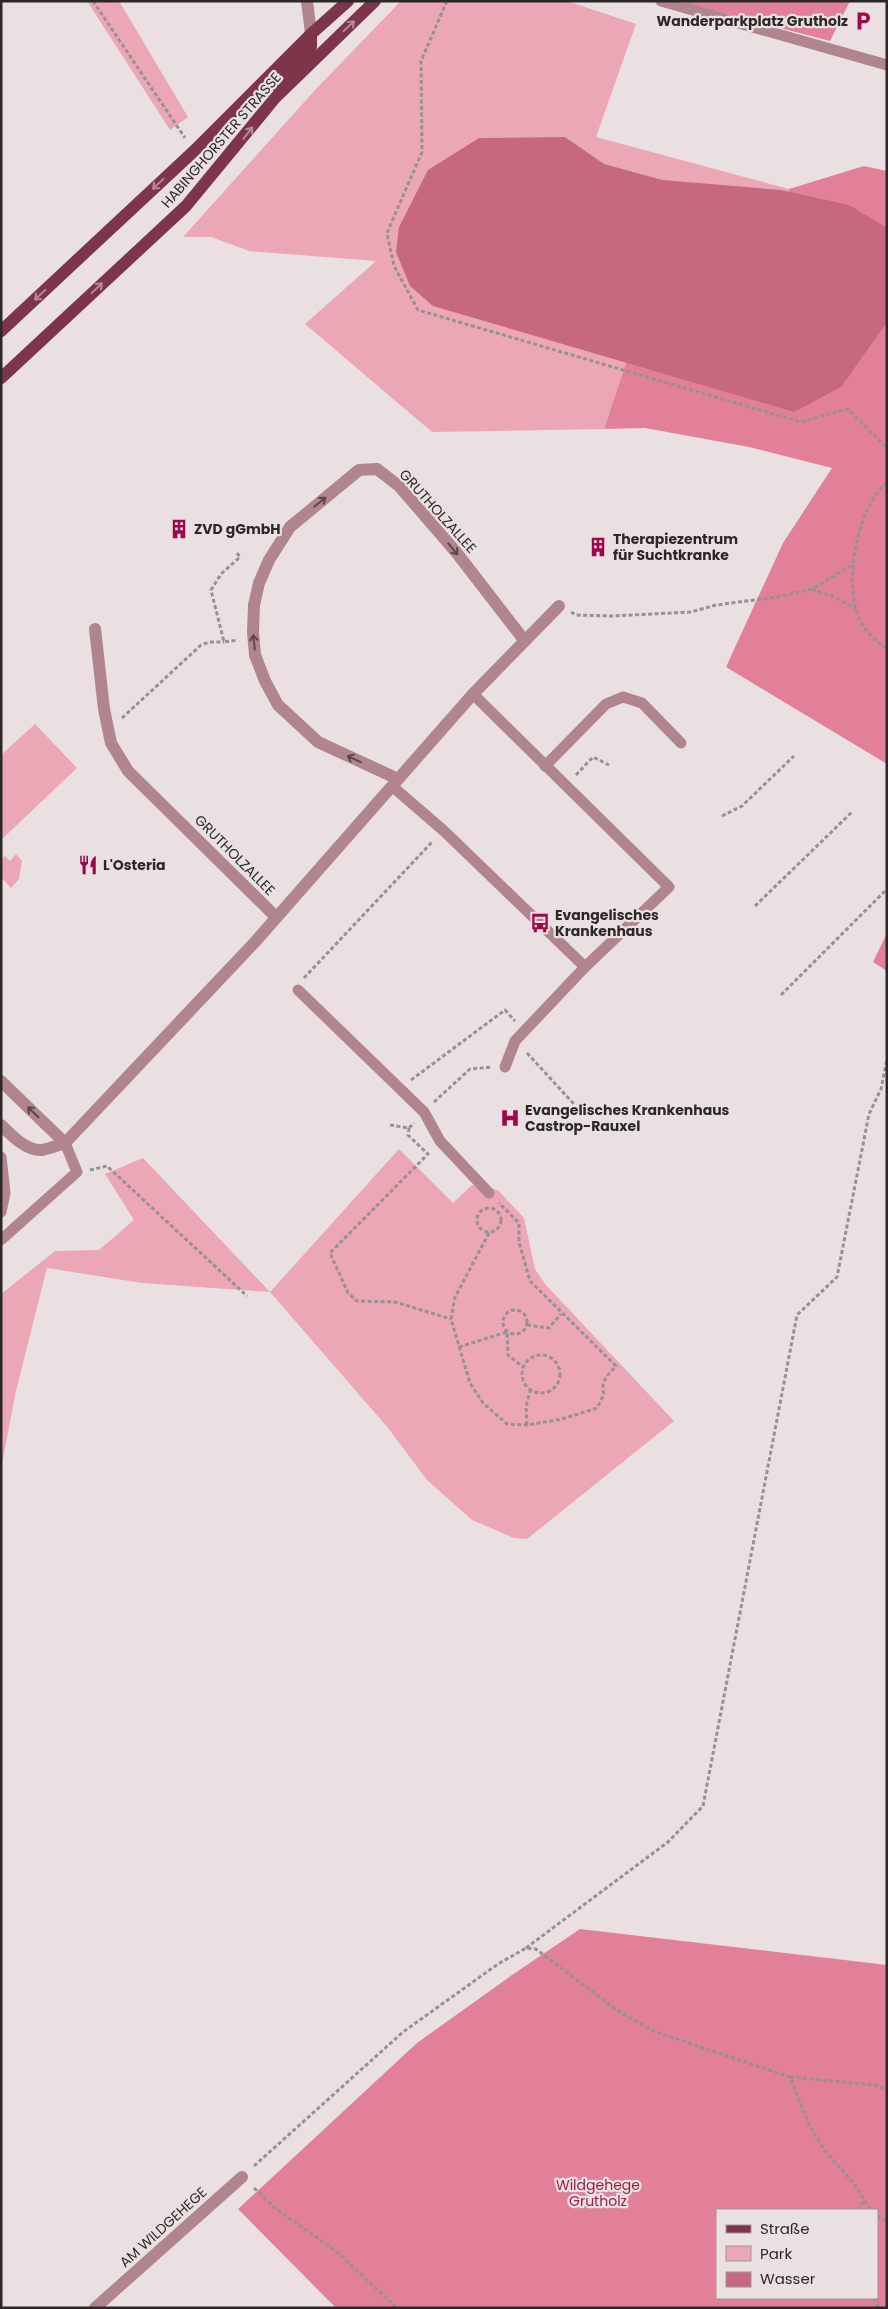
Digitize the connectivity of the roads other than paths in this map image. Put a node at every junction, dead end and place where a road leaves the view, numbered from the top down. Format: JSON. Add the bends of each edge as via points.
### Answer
{"nodes":[{"id":1,"x":307,"y":1,"type":"edge"},
{"id":2,"x":348,"y":1,"type":"edge"},
{"id":3,"x":375,"y":1,"type":"edge"},
{"id":4,"x":661,"y":1,"type":"edge"},
{"id":5,"x":311,"y":34,"type":"junction"},
{"id":6,"x":887,"y":65,"type":"edge"},
{"id":7,"x":275,"y":98,"type":"junction"},
{"id":8,"x":1,"y":331,"type":"edge"},
{"id":9,"x":1,"y":378,"type":"edge"},
{"id":10,"x":559,"y":606,"type":"road end"},
{"id":11,"x":96,"y":629,"type":"dead end"},
{"id":12,"x":524,"y":640,"type":"junction"},
{"id":13,"x":473,"y":694,"type":"junction"},
{"id":14,"x":681,"y":743,"type":"dead end"},
{"id":15,"x":545,"y":766,"type":"junction"},
{"id":16,"x":395,"y":783,"type":"junction"},
{"id":17,"x":276,"y":917,"type":"junction"},
{"id":18,"x":585,"y":967,"type":"junction"},
{"id":19,"x":298,"y":987,"type":"road end"},
{"id":20,"x":505,"y":1067,"type":"road end"},
{"id":21,"x":1,"y":1081,"type":"edge"},
{"id":22,"x":1,"y":1125,"type":"edge"},
{"id":23,"x":65,"y":1143,"type":"junction"},
{"id":24,"x":1,"y":1157,"type":"edge"},
{"id":25,"x":489,"y":1192,"type":"road end"},
{"id":26,"x":1,"y":1212,"type":"edge"},
{"id":27,"x":1,"y":1240,"type":"edge"},
{"id":28,"x":242,"y":2177,"type":"road end"},
{"id":29,"x":103,"y":2305,"type":"edge"}],
"edges":[{"from":1,"to":5,"type":"street"},
{"from":2,"to":5,"type":"main road","name":"HABINGHORSTER STRASSE"},
{"from":7,"to":3,"type":"main road","name":"HABINGHORSTER STRASSE","one_way":true},
{"from":4,"to":6,"type":"lane"},
{"from":5,"to":7,"type":"main road","via":[[311,47],[287,73]]},
{"from":5,"to":8,"type":"main road","name":"HABINGHORSTER STRASSE","one_way":true,"via":[[194,151]]},
{"from":9,"to":7,"type":"main road","name":"HABINGHORSTER STRASSE","one_way":true,"via":[[186,206]]},
{"from":10,"to":12,"type":"street","name":"GRUTHOLZALLEE"},
{"from":11,"to":17,"type":"street","name":"GRUTHOLZALLEE","via":[[108,730],[111,743],[128,771]]},
{"from":12,"to":13,"type":"street","name":"GRUTHOLZALLEE"},
{"from":16,"to":12,"type":"street","name":"GRUTHOLZALLEE","one_way":true,"via":[[318,742],[278,705],[265,681],[255,655],[254,605],[269,560],[290,527],[359,470],[377,469],[399,486],[456,552]]},
{"from":13,"to":15,"type":"lane"},
{"from":13,"to":16,"type":"street","name":"GRUTHOLZALLEE"},
{"from":14,"to":15,"type":"lane","via":[[642,703],[623,697],[606,704]]},
{"from":15,"to":18,"type":"lane","via":[[669,887]]},
{"from":16,"to":17,"type":"street","name":"GRUTHOLZALLEE"},
{"from":16,"to":18,"type":"lane"},
{"from":17,"to":23,"type":"street","name":"GRUTHOLZALLEE"},
{"from":18,"to":20,"type":"lane","via":[[515,1041]]},
{"from":19,"to":25,"type":"lane","via":[[424,1112],[440,1141]]},
{"from":23,"to":21,"type":"street","one_way":true},
{"from":22,"to":23,"type":"street","via":[[28,1147],[40,1150]]},
{"from":23,"to":27,"type":"lane","via":[[77,1172]]},
{"from":24,"to":26,"type":"lane","via":[[5,1193]]},
{"from":28,"to":29,"type":"street","name":"AM WILDGEHEGE"}]}
